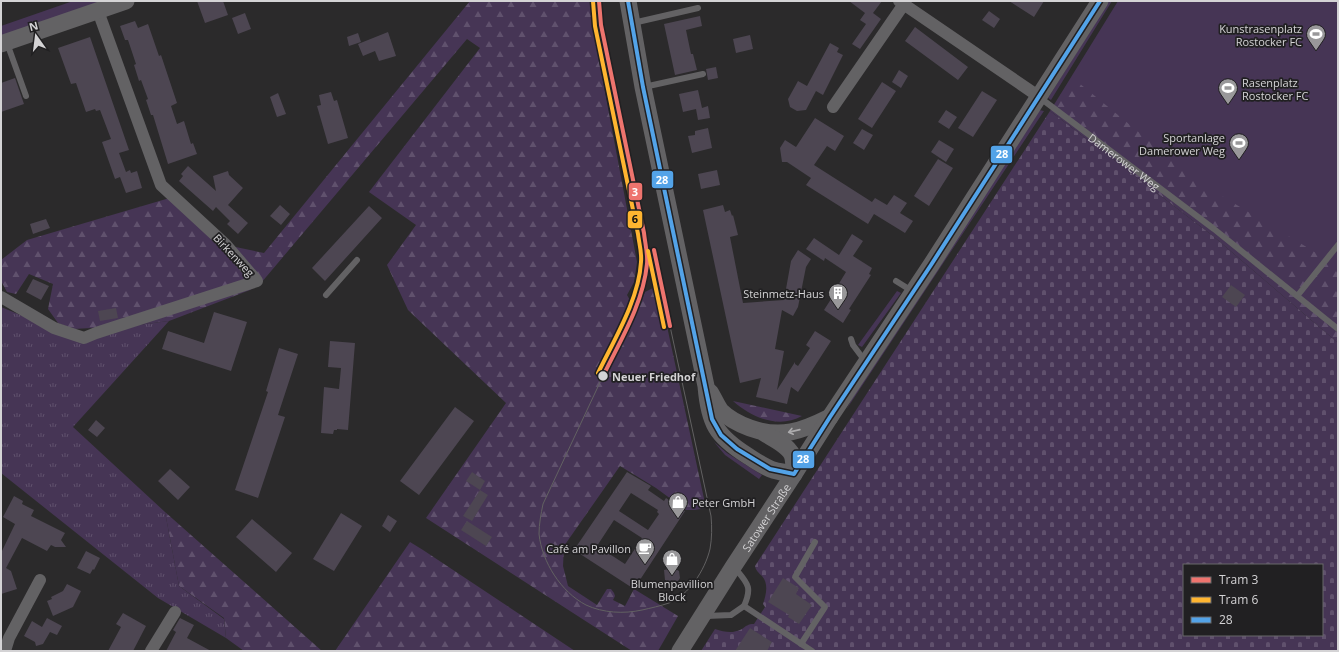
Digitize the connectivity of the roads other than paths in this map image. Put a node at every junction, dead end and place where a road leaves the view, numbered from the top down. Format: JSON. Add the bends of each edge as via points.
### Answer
{"nodes":[{"id":1,"x":126,"y":1,"type":"edge"},
{"id":2,"x":628,"y":1,"type":"edge"},
{"id":3,"x":1100,"y":1,"type":"edge"},
{"id":4,"x":901,"y":3,"type":"edge"},
{"id":5,"x":698,"y":8,"type":"dead end"},
{"id":6,"x":98,"y":11,"type":"junction"},
{"id":7,"x":632,"y":23,"type":"junction"},
{"id":8,"x":4,"y":43,"type":"edge"},
{"id":9,"x":703,"y":74,"type":"dead end"},
{"id":10,"x":643,"y":87,"type":"junction"},
{"id":11,"x":26,"y":96,"type":"dead end"},
{"id":12,"x":1038,"y":96,"type":"junction"},
{"id":13,"x":833,"y":107,"type":"dead end"},
{"id":14,"x":1338,"y":245,"type":"edge"},
{"id":15,"x":358,"y":260,"type":"dead end"},
{"id":16,"x":896,"y":281,"type":"dead end"},
{"id":17,"x":914,"y":292,"type":"junction"},
{"id":18,"x":326,"y":295,"type":"dead end"},
{"id":19,"x":1298,"y":296,"type":"junction"},
{"id":20,"x":1,"y":297,"type":"edge"},
{"id":21,"x":1338,"y":329,"type":"edge"},
{"id":22,"x":851,"y":339,"type":"dead end"},
{"id":23,"x":866,"y":362,"type":"junction"},
{"id":24,"x":706,"y":386,"type":"junction"},
{"id":25,"x":830,"y":416,"type":"junction"},
{"id":26,"x":764,"y":433,"type":"junction"},
{"id":27,"x":794,"y":474,"type":"junction"},
{"id":28,"x":816,"y":542,"type":"dead end"},
{"id":29,"x":733,"y":567,"type":"junction"},
{"id":30,"x":40,"y":580,"type":"dead end"},
{"id":31,"x":744,"y":606,"type":"junction"},
{"id":32,"x":175,"y":612,"type":"dead end"},
{"id":33,"x":702,"y":616,"type":"junction"},
{"id":34,"x":800,"y":644,"type":"junction"},
{"id":35,"x":5,"y":651,"type":"edge"},
{"id":36,"x":151,"y":651,"type":"edge"},
{"id":37,"x":680,"y":651,"type":"edge"},
{"id":38,"x":812,"y":651,"type":"edge"}],
"edges":[{"from":1,"to":6,"type":"main road"},
{"from":2,"to":7,"type":"main road"},
{"from":3,"to":12,"type":"main road","name":"Satower Straße"},
{"from":4,"to":12,"type":"street","name":"Damerower Weg"},
{"from":4,"to":13,"type":"street","name":"Damerower Weg"},
{"from":5,"to":7,"type":"lane"},
{"from":6,"to":8,"type":"main road"},
{"from":6,"to":20,"type":"street","name":"Birkenweg","via":[[161,185],[226,245],[258,281],[84,338],[54,328]]},
{"from":7,"to":10,"type":"main road"},
{"from":8,"to":11,"type":"lane"},
{"from":9,"to":10,"type":"lane"},
{"from":10,"to":24,"type":"main road"},
{"from":12,"to":17,"type":"main road","name":"Satower Straße"},
{"from":12,"to":19,"type":"lane","name":"Damerower Weg"},
{"from":14,"to":19,"type":"lane"},
{"from":15,"to":18,"type":"lane"},
{"from":16,"to":17,"type":"lane"},
{"from":17,"to":23,"type":"main road","name":"Satower Straße"},
{"from":19,"to":21,"type":"lane","name":"Damerower Weg"},
{"from":22,"to":23,"type":"lane"},
{"from":23,"to":25,"type":"main road","name":"Satower Straße"},
{"from":24,"to":26,"type":"main road","via":[[720,410],[729,418]]},
{"from":24,"to":27,"type":"main road","via":[[711,415],[721,436],[731,446],[772,470]]},
{"from":25,"to":26,"type":"main road","one_way":true,"via":[[814,425],[797,430],[781,434]]},
{"from":25,"to":27,"type":"main road","name":"Satower Straße"},
{"from":26,"to":27,"type":"main road","via":[[791,452]]},
{"from":27,"to":29,"type":"main road","name":"Satower Straße"},
{"from":28,"to":34,"type":"lane","via":[[795,577],[825,607]]},
{"from":29,"to":31,"type":"lane","via":[[749,589]]},
{"from":29,"to":33,"type":"main road","name":"Satower Straße"},
{"from":30,"to":35,"type":"street","via":[[9,638]]},
{"from":31,"to":33,"type":"lane","via":[[731,615]]},
{"from":31,"to":34,"type":"lane"},
{"from":32,"to":36,"type":"street"},
{"from":33,"to":37,"type":"main road","name":"Satower Straße"},
{"from":34,"to":38,"type":"lane"}]}
